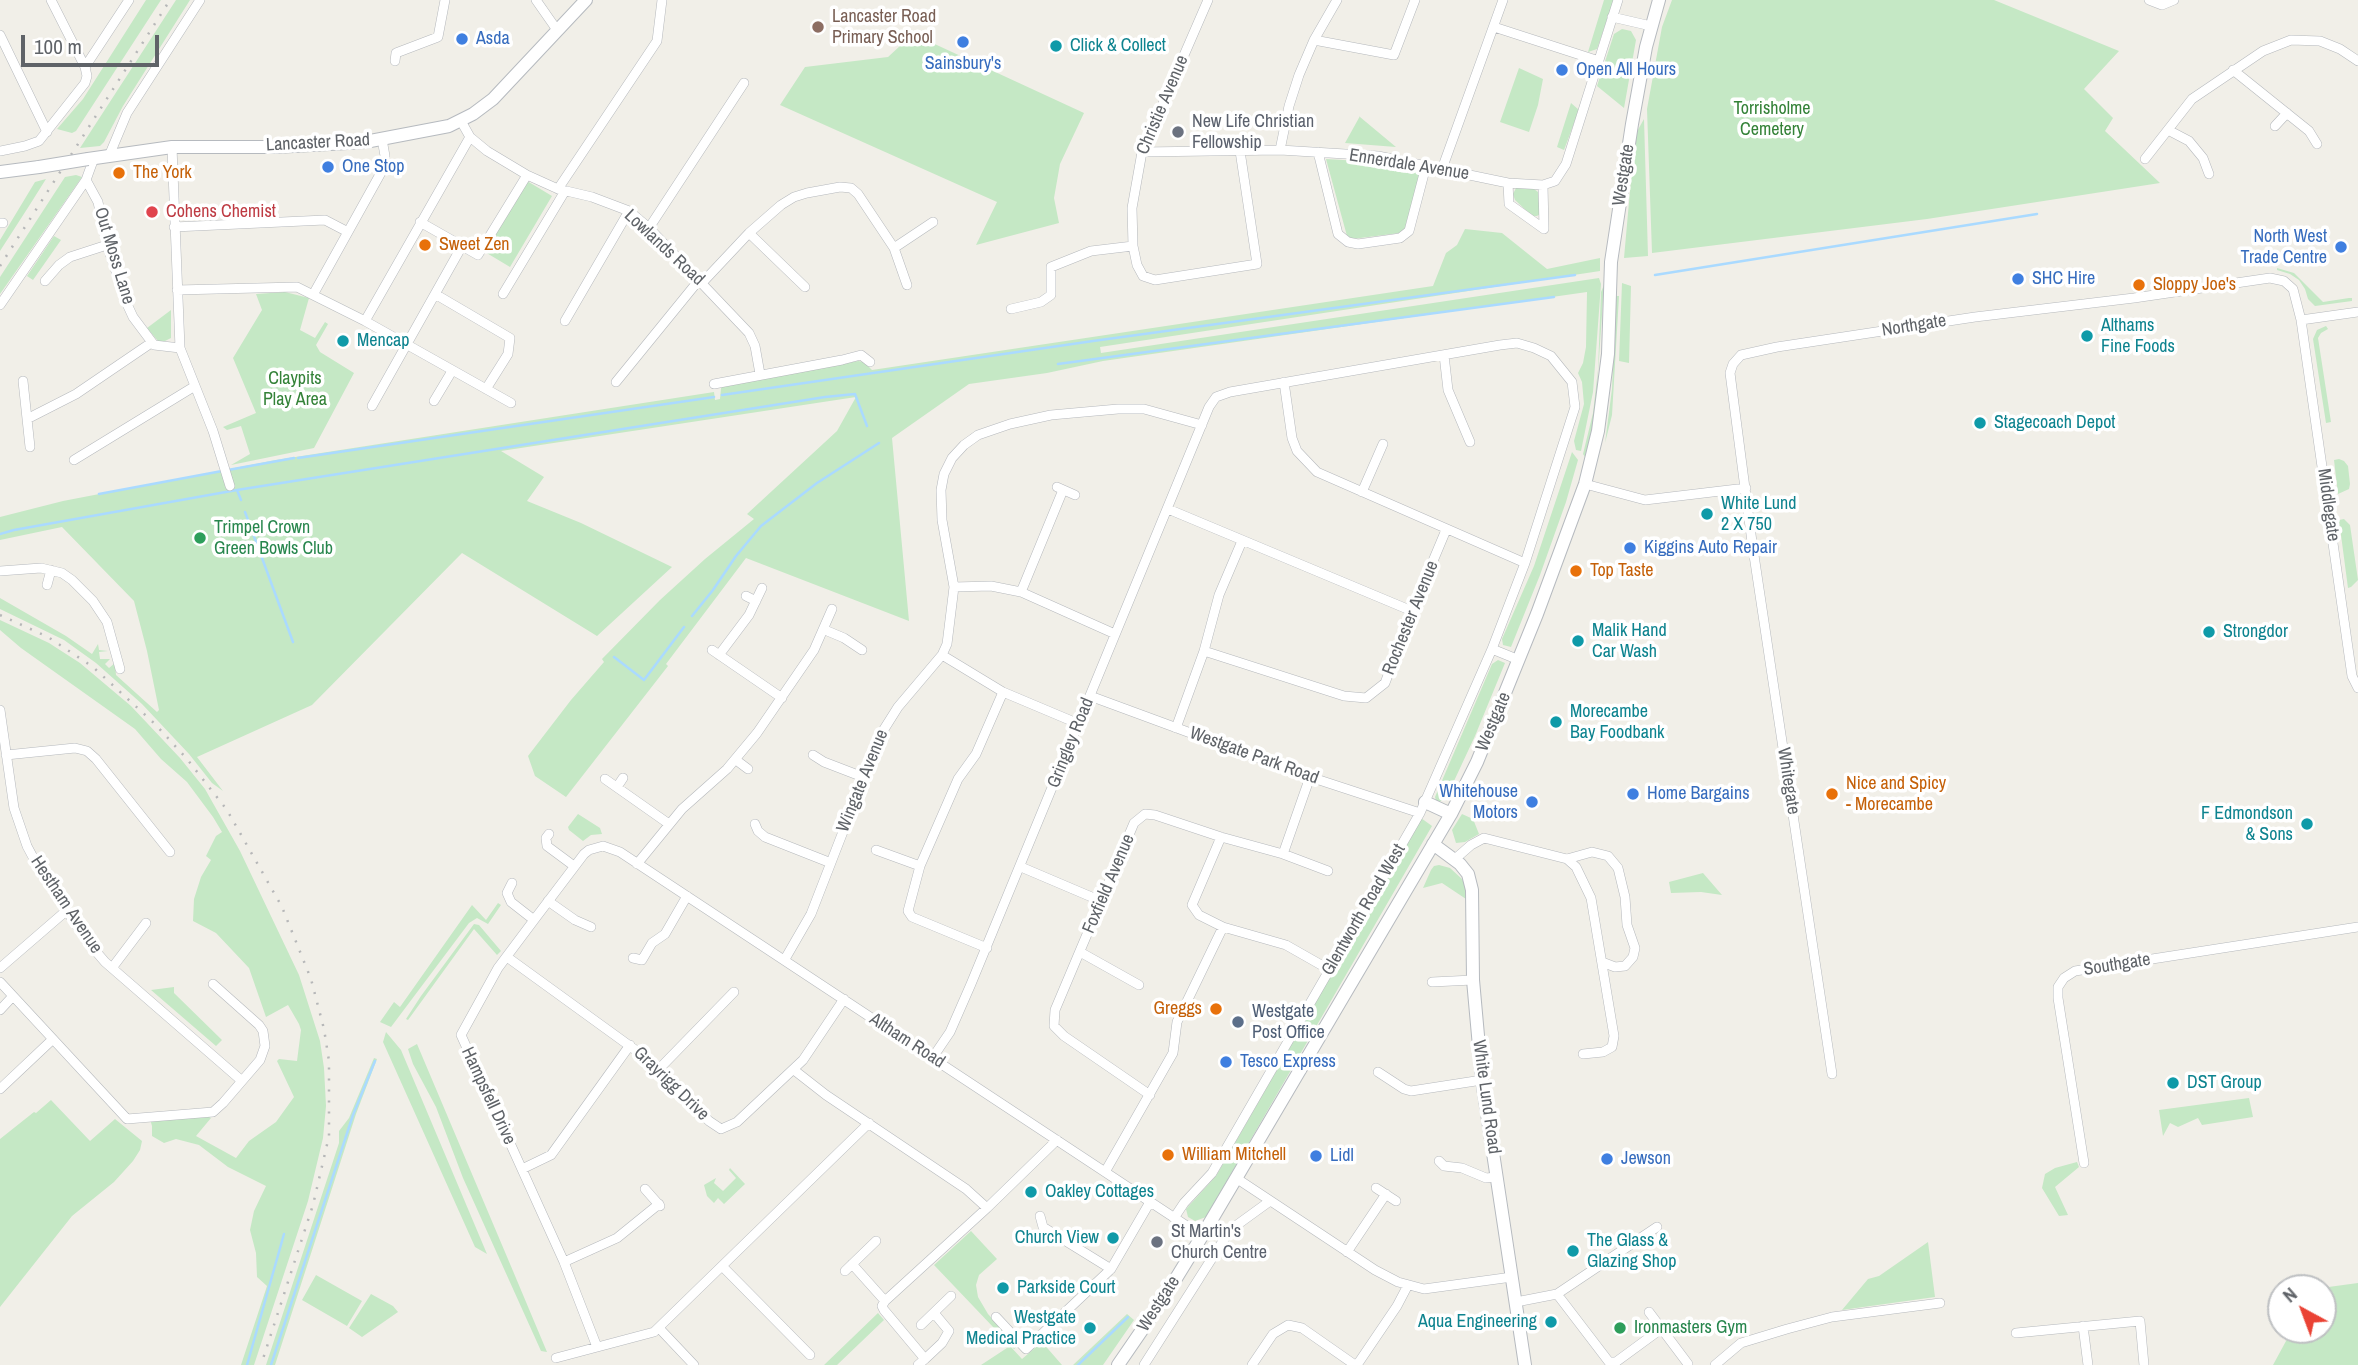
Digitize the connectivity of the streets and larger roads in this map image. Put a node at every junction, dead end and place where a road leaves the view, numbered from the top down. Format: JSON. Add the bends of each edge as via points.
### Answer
{"nodes":[{"id":1,"x":51,"y":0,"type":"edge"},
{"id":2,"x":130,"y":0,"type":"edge"},
{"id":3,"x":200,"y":0,"type":"edge"},
{"id":4,"x":445,"y":0,"type":"edge"},
{"id":5,"x":536,"y":0,"type":"edge"},
{"id":6,"x":586,"y":0,"type":"edge"},
{"id":7,"x":662,"y":0,"type":"edge"},
{"id":8,"x":1208,"y":0,"type":"edge"},
{"id":9,"x":1337,"y":0,"type":"edge"},
{"id":10,"x":1415,"y":0,"type":"edge"},
{"id":11,"x":1503,"y":0,"type":"edge"},
{"id":12,"x":1618,"y":0,"type":"edge"},
{"id":13,"x":1659,"y":0,"type":"edge"},
{"id":14,"x":2149,"y":0,"type":"edge"},
{"id":15,"x":2174,"y":0,"type":"edge"},
{"id":16,"x":1612,"y":16,"type":"junction"},
{"id":17,"x":1651,"y":26,"type":"junction"},
{"id":18,"x":1494,"y":27,"type":"junction"},
{"id":19,"x":557,"y":30,"type":"junction"},
{"id":20,"x":0,"y":35,"type":"edge"},
{"id":21,"x":1314,"y":40,"type":"junction"},
{"id":22,"x":395,"y":61,"type":"dead end"},
{"id":23,"x":1599,"y":61,"type":"junction"},
{"id":24,"x":2358,"y":61,"type":"edge"},
{"id":25,"x":85,"y":67,"type":"junction"},
{"id":26,"x":2233,"y":69,"type":"junction"},
{"id":27,"x":744,"y":83,"type":"dead end"},
{"id":28,"x":2287,"y":113,"type":"junction"},
{"id":29,"x":461,"y":121,"type":"junction"},
{"id":30,"x":2275,"y":126,"type":"dead end"},
{"id":31,"x":2168,"y":130,"type":"junction"},
{"id":32,"x":47,"y":132,"type":"junction"},
{"id":33,"x":470,"y":137,"type":"junction"},
{"id":34,"x":382,"y":139,"type":"junction"},
{"id":35,"x":2317,"y":144,"type":"dead end"},
{"id":36,"x":172,"y":147,"type":"junction"},
{"id":37,"x":1280,"y":150,"type":"junction"},
{"id":38,"x":0,"y":151,"type":"edge"},
{"id":39,"x":1240,"y":151,"type":"junction"},
{"id":40,"x":1142,"y":152,"type":"junction"},
{"id":41,"x":1318,"y":152,"type":"junction"},
{"id":42,"x":109,"y":156,"type":"junction"},
{"id":43,"x":91,"y":158,"type":"junction"},
{"id":44,"x":2145,"y":159,"type":"dead end"},
{"id":45,"x":1426,"y":166,"type":"junction"},
{"id":46,"x":1442,"y":169,"type":"junction"},
{"id":47,"x":0,"y":172,"type":"edge"},
{"id":48,"x":2209,"y":174,"type":"dead end"},
{"id":49,"x":527,"y":175,"type":"junction"},
{"id":50,"x":86,"y":180,"type":"junction"},
{"id":51,"x":1508,"y":183,"type":"junction"},
{"id":52,"x":1543,"y":185,"type":"junction"},
{"id":53,"x":562,"y":190,"type":"junction"},
{"id":54,"x":629,"y":211,"type":"junction"},
{"id":55,"x":420,"y":222,"type":"junction"},
{"id":56,"x":933,"y":222,"type":"dead end"},
{"id":57,"x":174,"y":227,"type":"junction"},
{"id":58,"x":649,"y":228,"type":"junction"},
{"id":59,"x":348,"y":232,"type":"junction"},
{"id":60,"x":749,"y":233,"type":"junction"},
{"id":61,"x":107,"y":245,"type":"junction"},
{"id":62,"x":462,"y":246,"type":"junction"},
{"id":63,"x":1133,"y":246,"type":"junction"},
{"id":64,"x":894,"y":248,"type":"junction"},
{"id":65,"x":45,"y":281,"type":"dead end"},
{"id":66,"x":700,"y":281,"type":"junction"},
{"id":67,"x":907,"y":285,"type":"dead end"},
{"id":68,"x":805,"y":287,"type":"dead end"},
{"id":69,"x":177,"y":290,"type":"junction"},
{"id":70,"x":314,"y":293,"type":"junction"},
{"id":71,"x":435,"y":294,"type":"junction"},
{"id":72,"x":503,"y":294,"type":"dead end"},
{"id":73,"x":0,"y":305,"type":"edge"},
{"id":74,"x":1011,"y":309,"type":"dead end"},
{"id":75,"x":2358,"y":312,"type":"edge"},
{"id":76,"x":2301,"y":320,"type":"junction"},
{"id":77,"x":365,"y":321,"type":"junction"},
{"id":78,"x":565,"y":321,"type":"dead end"},
{"id":79,"x":151,"y":343,"type":"junction"},
{"id":80,"x":407,"y":344,"type":"junction"},
{"id":81,"x":180,"y":348,"type":"junction"},
{"id":82,"x":1444,"y":355,"type":"junction"},
{"id":83,"x":870,"y":362,"type":"dead end"},
{"id":84,"x":452,"y":370,"type":"junction"},
{"id":85,"x":760,"y":374,"type":"junction"},
{"id":86,"x":23,"y":381,"type":"dead end"},
{"id":87,"x":616,"y":382,"type":"dead end"},
{"id":88,"x":1284,"y":382,"type":"junction"},
{"id":89,"x":714,"y":384,"type":"dead end"},
{"id":90,"x":195,"y":386,"type":"junction"},
{"id":91,"x":486,"y":389,"type":"junction"},
{"id":92,"x":435,"y":401,"type":"dead end"},
{"id":93,"x":511,"y":403,"type":"dead end"},
{"id":94,"x":372,"y":406,"type":"dead end"},
{"id":95,"x":27,"y":419,"type":"junction"},
{"id":96,"x":1202,"y":425,"type":"junction"},
{"id":97,"x":1470,"y":442,"type":"dead end"},
{"id":98,"x":1383,"y":443,"type":"dead end"},
{"id":99,"x":30,"y":447,"type":"dead end"},
{"id":100,"x":74,"y":460,"type":"dead end"},
{"id":101,"x":1585,"y":484,"type":"junction"},
{"id":102,"x":230,"y":486,"type":"dead end"},
{"id":103,"x":1746,"y":488,"type":"junction"},
{"id":104,"x":1362,"y":492,"type":"junction"},
{"id":105,"x":1075,"y":495,"type":"dead end"},
{"id":106,"x":1168,"y":509,"type":"junction"},
{"id":107,"x":1446,"y":530,"type":"junction"},
{"id":108,"x":1242,"y":541,"type":"junction"},
{"id":109,"x":1525,"y":563,"type":"junction"},
{"id":110,"x":51,"y":570,"type":"junction"},
{"id":111,"x":0,"y":571,"type":"edge"},
{"id":112,"x":47,"y":586,"type":"dead end"},
{"id":113,"x":954,"y":587,"type":"junction"},
{"id":114,"x":762,"y":588,"type":"dead end"},
{"id":115,"x":1021,"y":592,"type":"junction"},
{"id":116,"x":746,"y":597,"type":"dead end"},
{"id":117,"x":756,"y":601,"type":"junction"},
{"id":118,"x":832,"y":609,"type":"dead end"},
{"id":119,"x":1412,"y":611,"type":"junction"},
{"id":120,"x":825,"y":630,"type":"junction"},
{"id":121,"x":861,"y":634,"type":"dead end"},
{"id":122,"x":1115,"y":634,"type":"junction"},
{"id":123,"x":1492,"y":649,"type":"junction"},
{"id":124,"x":1204,"y":651,"type":"junction"},
{"id":125,"x":942,"y":655,"type":"junction"},
{"id":126,"x":1519,"y":660,"type":"junction"},
{"id":127,"x":120,"y":669,"type":"dead end"},
{"id":128,"x":2358,"y":688,"type":"edge"},
{"id":129,"x":1003,"y":692,"type":"junction"},
{"id":130,"x":1090,"y":696,"type":"junction"},
{"id":131,"x":782,"y":698,"type":"junction"},
{"id":132,"x":0,"y":710,"type":"edge"},
{"id":133,"x":1079,"y":724,"type":"junction"},
{"id":134,"x":1176,"y":728,"type":"junction"},
{"id":135,"x":6,"y":755,"type":"junction"},
{"id":136,"x":813,"y":755,"type":"dead end"},
{"id":137,"x":736,"y":760,"type":"junction"},
{"id":138,"x":748,"y":769,"type":"dead end"},
{"id":139,"x":863,"y":777,"type":"junction"},
{"id":140,"x":1310,"y":777,"type":"junction"},
{"id":141,"x":623,"y":778,"type":"dead end"},
{"id":142,"x":605,"y":779,"type":"dead end"},
{"id":143,"x":617,"y":787,"type":"junction"},
{"id":144,"x":1422,"y":807,"type":"junction"},
{"id":145,"x":1451,"y":814,"type":"junction"},
{"id":146,"x":669,"y":824,"type":"junction"},
{"id":147,"x":755,"y":824,"type":"dead end"},
{"id":148,"x":549,"y":834,"type":"dead end"},
{"id":149,"x":1221,"y":837,"type":"junction"},
{"id":150,"x":1433,"y":844,"type":"junction"},
{"id":151,"x":611,"y":847,"type":"joint"},
{"id":152,"x":876,"y":850,"type":"dead end"},
{"id":153,"x":170,"y":852,"type":"dead end"},
{"id":154,"x":1283,"y":854,"type":"junction"},
{"id":155,"x":1455,"y":859,"type":"junction"},
{"id":156,"x":1567,"y":859,"type":"junction"},
{"id":157,"x":637,"y":863,"type":"junction"},
{"id":158,"x":831,"y":863,"type":"junction"},
{"id":159,"x":574,"y":866,"type":"junction"},
{"id":160,"x":920,"y":866,"type":"junction"},
{"id":161,"x":1021,"y":867,"type":"junction"},
{"id":162,"x":1328,"y":871,"type":"dead end"},
{"id":163,"x":512,"y":883,"type":"dead end"},
{"id":164,"x":687,"y":896,"type":"junction"},
{"id":165,"x":548,"y":901,"type":"junction"},
{"id":166,"x":1101,"y":901,"type":"junction"},
{"id":167,"x":66,"y":911,"type":"junction"},
{"id":168,"x":534,"y":920,"type":"junction"},
{"id":169,"x":588,"y":921,"type":"dead end"},
{"id":170,"x":146,"y":923,"type":"dead end"},
{"id":171,"x":1223,"y":927,"type":"junction"},
{"id":172,"x":2358,"y":927,"type":"edge"},
{"id":173,"x":987,"y":948,"type":"junction"},
{"id":174,"x":1080,"y":952,"type":"junction"},
{"id":175,"x":507,"y":957,"type":"junction"},
{"id":176,"x":785,"y":959,"type":"junction"},
{"id":177,"x":641,"y":962,"type":"dead end"},
{"id":178,"x":1602,"y":962,"type":"junction"},
{"id":179,"x":0,"y":968,"type":"edge"},
{"id":180,"x":112,"y":968,"type":"junction"},
{"id":181,"x":1330,"y":970,"type":"junction"},
{"id":182,"x":1473,"y":979,"type":"junction"},
{"id":183,"x":0,"y":982,"type":"edge"},
{"id":184,"x":1432,"y":982,"type":"dead end"},
{"id":185,"x":213,"y":984,"type":"dead end"},
{"id":186,"x":1139,"y":985,"type":"dead end"},
{"id":187,"x":734,"y":992,"type":"dead end"},
{"id":188,"x":13,"y":996,"type":"junction"},
{"id":189,"x":844,"y":999,"type":"junction"},
{"id":190,"x":0,"y":1010,"type":"edge"},
{"id":191,"x":53,"y":1039,"type":"junction"},
{"id":192,"x":630,"y":1045,"type":"junction"},
{"id":193,"x":1583,"y":1054,"type":"dead end"},
{"id":194,"x":933,"y":1057,"type":"junction"},
{"id":195,"x":659,"y":1069,"type":"junction"},
{"id":196,"x":794,"y":1070,"type":"junction"},
{"id":197,"x":1378,"y":1073,"type":"dead end"},
{"id":198,"x":1832,"y":1073,"type":"dead end"},
{"id":199,"x":1482,"y":1080,"type":"junction"},
{"id":200,"x":243,"y":1081,"type":"junction"},
{"id":201,"x":0,"y":1089,"type":"edge"},
{"id":202,"x":1150,"y":1095,"type":"junction"},
{"id":203,"x":869,"y":1123,"type":"junction"},
{"id":204,"x":1057,"y":1140,"type":"junction"},
{"id":205,"x":2084,"y":1163,"type":"dead end"},
{"id":206,"x":1441,"y":1165,"type":"dead end"},
{"id":207,"x":522,"y":1169,"type":"junction"},
{"id":208,"x":1105,"y":1172,"type":"junction"},
{"id":209,"x":1497,"y":1177,"type":"junction"},
{"id":210,"x":1236,"y":1178,"type":"junction"},
{"id":211,"x":1376,"y":1188,"type":"dead end"},
{"id":212,"x":645,"y":1189,"type":"dead end"},
{"id":213,"x":1386,"y":1194,"type":"junction"},
{"id":214,"x":1270,"y":1200,"type":"junction"},
{"id":215,"x":1396,"y":1201,"type":"dead end"},
{"id":216,"x":1150,"y":1202,"type":"junction"},
{"id":217,"x":987,"y":1208,"type":"junction"},
{"id":218,"x":1040,"y":1216,"type":"dead end"},
{"id":219,"x":1174,"y":1218,"type":"junction"},
{"id":220,"x":1657,"y":1227,"type":"dead end"},
{"id":221,"x":1202,"y":1236,"type":"junction"},
{"id":222,"x":876,"y":1241,"type":"dead end"},
{"id":223,"x":1347,"y":1252,"type":"junction"},
{"id":224,"x":564,"y":1262,"type":"junction"},
{"id":225,"x":722,"y":1266,"type":"junction"},
{"id":226,"x":1111,"y":1269,"type":"junction"},
{"id":227,"x":1512,"y":1277,"type":"junction"},
{"id":228,"x":1408,"y":1285,"type":"junction"},
{"id":229,"x":1558,"y":1294,"type":"junction"},
{"id":230,"x":951,"y":1296,"type":"dead end"},
{"id":231,"x":885,"y":1301,"type":"junction"},
{"id":232,"x":1516,"y":1302,"type":"junction"},
{"id":233,"x":1940,"y":1303,"type":"dead end"},
{"id":234,"x":1649,"y":1312,"type":"dead end"},
{"id":235,"x":934,"y":1313,"type":"junction"},
{"id":236,"x":996,"y":1317,"type":"dead end"},
{"id":237,"x":921,"y":1325,"type":"dead end"},
{"id":238,"x":2083,"y":1326,"type":"junction"},
{"id":239,"x":659,"y":1328,"type":"junction"},
{"id":240,"x":1661,"y":1329,"type":"junction"},
{"id":241,"x":2016,"y":1333,"type":"dead end"},
{"id":242,"x":597,"y":1348,"type":"junction"},
{"id":243,"x":810,"y":1355,"type":"dead end"},
{"id":244,"x":556,"y":1358,"type":"dead end"},
{"id":245,"x":922,"y":1362,"type":"edge"},
{"id":246,"x":1688,"y":1364,"type":"edge"},
{"id":247,"x":694,"y":1365,"type":"edge"},
{"id":248,"x":1118,"y":1365,"type":"edge"},
{"id":249,"x":1144,"y":1365,"type":"edge"},
{"id":250,"x":1252,"y":1365,"type":"edge"},
{"id":251,"x":1356,"y":1365,"type":"edge"},
{"id":252,"x":1525,"y":1365,"type":"edge"},
{"id":253,"x":1715,"y":1365,"type":"edge"},
{"id":254,"x":2088,"y":1365,"type":"edge"},
{"id":255,"x":2144,"y":1365,"type":"edge"}],
"edges":[{"from":1,"to":25,"type":"street"},
{"from":2,"to":25,"type":"street"},
{"from":3,"to":42,"type":"street","via":[[127,113]]},
{"from":4,"to":22,"type":"street","via":[[438,37],[396,53]]},
{"from":5,"to":19,"type":"street"},
{"from":6,"to":19,"type":"street","name":"Lancaster Road"},
{"from":7,"to":53,"type":"street","via":[[657,41]]},
{"from":8,"to":40,"type":"street","name":"Christie Avenue"},
{"from":9,"to":21,"type":"street"},
{"from":10,"to":21,"type":"street","via":[[1395,55]]},
{"from":11,"to":18,"type":"street"},
{"from":12,"to":16,"type":"street"},
{"from":13,"to":17,"type":"street","name":"Westgate"},
{"from":14,"to":15,"type":"street","via":[[2162,5]]},
{"from":16,"to":17,"type":"street"},
{"from":16,"to":23,"type":"street"},
{"from":17,"to":101,"type":"street","name":"Westgate","via":[[1611,262],[1603,402]]},
{"from":18,"to":23,"type":"street"},
{"from":18,"to":46,"type":"street"},
{"from":19,"to":29,"type":"street","name":"Lancaster Road","via":[[493,99]]},
{"from":20,"to":32,"type":"street"},
{"from":21,"to":37,"type":"street","via":[[1289,106]]},
{"from":23,"to":52,"type":"street","via":[[1566,164],[1555,181]]},
{"from":24,"to":26,"type":"street","via":[[2320,41],[2299,40],[2263,51]]},
{"from":25,"to":32,"type":"street","via":[[85,83]]},
{"from":26,"to":28,"type":"street"},
{"from":26,"to":31,"type":"street","via":[[2192,99]]},
{"from":27,"to":58,"type":"street"},
{"from":28,"to":30,"type":"street"},
{"from":28,"to":35,"type":"street"},
{"from":29,"to":33,"type":"street","name":"Lowlands Road"},
{"from":29,"to":34,"type":"street","name":"Lancaster Road"},
{"from":31,"to":44,"type":"street"},
{"from":31,"to":48,"type":"street","via":[[2189,141]]},
{"from":32,"to":38,"type":"street","via":[[34,144]]},
{"from":33,"to":49,"type":"street","name":"Lowlands Road"},
{"from":33,"to":55,"type":"street"},
{"from":34,"to":36,"type":"street","name":"Lancaster Road","via":[[276,147]]},
{"from":34,"to":59,"type":"street","via":[[383,169]]},
{"from":36,"to":42,"type":"street","name":"Lancaster Road"},
{"from":36,"to":57,"type":"street"},
{"from":37,"to":39,"type":"street","name":"Ennerdale Avenue"},
{"from":37,"to":41,"type":"street","name":"Ennerdale Avenue"},
{"from":39,"to":40,"type":"street","name":"Ennerdale Avenue"},
{"from":39,"to":63,"type":"street","name":"Christie Avenue","via":[[1256,264],[1149,279],[1139,271]]},
{"from":40,"to":63,"type":"street","name":"Christie Avenue","via":[[1132,208]]},
{"from":41,"to":45,"type":"street","name":"Ennerdale Avenue","via":[[1378,156]]},
{"from":41,"to":45,"type":"street","via":[[1338,234],[1358,244],[1400,239],[1409,231]]},
{"from":42,"to":43,"type":"street","name":"Lancaster Road"},
{"from":43,"to":47,"type":"street","name":"Lancaster Road","bridge":true},
{"from":43,"to":50,"type":"street"},
{"from":45,"to":46,"type":"street","name":"Ennerdale Avenue"},
{"from":46,"to":51,"type":"street","name":"Ennerdale Avenue"},
{"from":49,"to":53,"type":"street","name":"Lowlands Road"},
{"from":49,"to":62,"type":"street","via":[[478,255]]},
{"from":50,"to":61,"type":"street","name":"Out Moss Lane","via":[[98,202]]},
{"from":50,"to":73,"type":"street"},
{"from":51,"to":52,"type":"street","name":"Ennerdale Avenue"},
{"from":51,"to":52,"type":"street","via":[[1509,204],[1544,229]]},
{"from":53,"to":54,"type":"street","name":"Lowlands Road"},
{"from":53,"to":72,"type":"street"},
{"from":54,"to":58,"type":"street","name":"Lowlands Road"},
{"from":54,"to":78,"type":"street"},
{"from":55,"to":62,"type":"street"},
{"from":55,"to":77,"type":"street"},
{"from":56,"to":64,"type":"street"},
{"from":57,"to":59,"type":"street","via":[[325,220]]},
{"from":57,"to":69,"type":"street"},
{"from":58,"to":66,"type":"street","name":"Lowlands Road"},
{"from":59,"to":70,"type":"street"},
{"from":60,"to":64,"type":"street","via":[[794,197],[851,188]]},
{"from":60,"to":66,"type":"street"},
{"from":60,"to":68,"type":"street"},
{"from":61,"to":65,"type":"street","via":[[70,257]]},
{"from":61,"to":79,"type":"street","name":"Out Moss Lane","via":[[127,304]]},
{"from":62,"to":71,"type":"street"},
{"from":63,"to":74,"type":"street","via":[[1091,251],[1051,267],[1051,295]]},
{"from":64,"to":67,"type":"street"},
{"from":66,"to":85,"type":"street","name":"Lowlands Road","via":[[749,333]]},
{"from":66,"to":87,"type":"street"},
{"from":69,"to":70,"type":"street","via":[[289,286]]},
{"from":69,"to":81,"type":"street"},
{"from":70,"to":77,"type":"street"},
{"from":71,"to":80,"type":"street"},
{"from":71,"to":91,"type":"street","via":[[510,338],[508,354]]},
{"from":75,"to":76,"type":"street"},
{"from":76,"to":103,"type":"street","name":"Northgate","via":[[2293,289],[2270,278],[1975,317],[1741,355],[1730,373]]},
{"from":76,"to":128,"type":"street","name":"Middlegate","via":[[2352,676]]},
{"from":77,"to":80,"type":"street"},
{"from":79,"to":81,"type":"street"},
{"from":79,"to":95,"type":"street","via":[[76,394]]},
{"from":80,"to":84,"type":"street"},
{"from":80,"to":94,"type":"street"},
{"from":81,"to":90,"type":"street"},
{"from":82,"to":88,"type":"street"},
{"from":82,"to":97,"type":"street","via":[[1448,390]]},
{"from":82,"to":109,"type":"street","name":"Glentworth Road West","via":[[1517,343],[1551,356],[1574,388],[1572,420]]},
{"from":83,"to":85,"type":"street","via":[[861,355]]},
{"from":84,"to":91,"type":"street"},
{"from":84,"to":92,"type":"street"},
{"from":85,"to":89,"type":"street"},
{"from":86,"to":95,"type":"street"},
{"from":88,"to":96,"type":"street","name":"Gringley Road","via":[[1216,397]]},
{"from":88,"to":104,"type":"street","via":[[1297,451],[1317,472]]},
{"from":90,"to":100,"type":"street"},
{"from":90,"to":102,"type":"street"},
{"from":91,"to":93,"type":"street"},
{"from":95,"to":99,"type":"street"},
{"from":96,"to":106,"type":"street","name":"Gringley Road"},
{"from":96,"to":113,"type":"street","name":"Wingate Avenue","via":[[1144,409],[1118,409],[1051,415],[978,435],[952,458],[941,490]]},
{"from":98,"to":104,"type":"street"},
{"from":101,"to":103,"type":"street","via":[[1645,499]]},
{"from":101,"to":126,"type":"street","name":"Westgate"},
{"from":103,"to":198,"type":"street","name":"Whitegate"},
{"from":104,"to":107,"type":"street"},
{"from":105,"to":115,"type":"street","via":[[1060,489]]},
{"from":106,"to":108,"type":"street"},
{"from":106,"to":122,"type":"street","name":"Gringley Road"},
{"from":107,"to":109,"type":"street"},
{"from":107,"to":119,"type":"street","name":"Rochester Avenue"},
{"from":108,"to":119,"type":"street"},
{"from":108,"to":124,"type":"street","via":[[1219,595]]},
{"from":109,"to":123,"type":"street","name":"Glentworth Road West"},
{"from":110,"to":111,"type":"street"},
{"from":110,"to":112,"type":"street"},
{"from":110,"to":127,"type":"street","via":[[72,580],[101,612]]},
{"from":113,"to":115,"type":"street","via":[[991,586]]},
{"from":113,"to":125,"type":"street","name":"Wingate Avenue"},
{"from":114,"to":117,"type":"street"},
{"from":115,"to":122,"type":"street"},
{"from":116,"to":117,"type":"street"},
{"from":117,"to":131,"type":"street","via":[[716,653]]},
{"from":118,"to":120,"type":"street"},
{"from":119,"to":124,"type":"street","name":"Rochester Avenue","via":[[1385,683],[1366,698],[1343,696]]},
{"from":120,"to":121,"type":"street","via":[[858,648]]},
{"from":120,"to":131,"type":"street"},
{"from":122,"to":130,"type":"street","name":"Gringley Road"},
{"from":123,"to":126,"type":"street"},
{"from":123,"to":144,"type":"street","name":"Glentworth Road West"},
{"from":124,"to":134,"type":"street"},
{"from":125,"to":129,"type":"street"},
{"from":125,"to":139,"type":"street","name":"Wingate Avenue","via":[[888,719]]},
{"from":126,"to":145,"type":"street","name":"Westgate"},
{"from":129,"to":133,"type":"street"},
{"from":129,"to":160,"type":"street"},
{"from":130,"to":133,"type":"street","name":"Gringley Road"},
{"from":130,"to":134,"type":"street","name":"Westgate Park Road"},
{"from":131,"to":137,"type":"street"},
{"from":132,"to":135,"type":"street","name":"Hestham Avenue"},
{"from":133,"to":161,"type":"street","name":"Gringley Road"},
{"from":134,"to":140,"type":"street","name":"Westgate Park Road"},
{"from":135,"to":153,"type":"street","via":[[75,748],[87,751]]},
{"from":135,"to":167,"type":"street","name":"Hestham Avenue","via":[[22,834]]},
{"from":136,"to":139,"type":"street"},
{"from":137,"to":138,"type":"street"},
{"from":137,"to":146,"type":"street"},
{"from":139,"to":158,"type":"street","name":"Wingate Avenue"},
{"from":140,"to":144,"type":"street","name":"Westgate Park Road"},
{"from":140,"to":154,"type":"street"},
{"from":141,"to":143,"type":"street"},
{"from":142,"to":143,"type":"street"},
{"from":143,"to":146,"type":"street"},
{"from":144,"to":145,"type":"street","name":"Westgate Park Road"},
{"from":144,"to":181,"type":"street","name":"Glentworth Road West"},
{"from":145,"to":150,"type":"street","name":"Westgate"},
{"from":146,"to":157,"type":"street"},
{"from":147,"to":158,"type":"street","via":[[765,837]]},
{"from":148,"to":159,"type":"street","via":[[547,846]]},
{"from":149,"to":154,"type":"street","name":"Foxfield Avenue"},
{"from":149,"to":166,"type":"street","name":"Foxfield Avenue","via":[[1145,814],[1134,823]]},
{"from":149,"to":171,"type":"street","via":[[1192,905],[1199,915]]},
{"from":150,"to":155,"type":"street","name":"White Lund Road"},
{"from":150,"to":210,"type":"street","name":"Westgate"},
{"from":151,"to":157,"type":"street","name":"Altham Road"},
{"from":151,"to":159,"type":"street","name":"Hampsfell Drive","via":[[589,850]]},
{"from":152,"to":160,"type":"street"},
{"from":154,"to":162,"type":"street","name":"Foxfield Avenue"},
{"from":155,"to":156,"type":"street","via":[[1484,838]]},
{"from":155,"to":182,"type":"street","name":"White Lund Road","via":[[1468,874],[1472,890]]},
{"from":156,"to":178,"type":"street","via":[[1591,898]]},
{"from":156,"to":178,"type":"street","via":[[1592,852],[1608,856],[1618,868],[1635,948],[1625,966]]},
{"from":157,"to":164,"type":"street","name":"Altham Road"},
{"from":158,"to":176,"type":"street","name":"Wingate Avenue","via":[[805,927]]},
{"from":159,"to":165,"type":"street","name":"Hampsfell Drive"},
{"from":160,"to":173,"type":"street","via":[[909,902],[912,917]]},
{"from":161,"to":166,"type":"street"},
{"from":161,"to":173,"type":"street","name":"Gringley Road"},
{"from":163,"to":168,"type":"street","via":[[507,893],[511,902]]},
{"from":164,"to":176,"type":"street","name":"Altham Road"},
{"from":164,"to":177,"type":"street","via":[[667,931],[652,943]]},
{"from":165,"to":168,"type":"street","name":"Hampsfell Drive"},
{"from":165,"to":169,"type":"street","via":[[575,919]]},
{"from":166,"to":174,"type":"street","name":"Foxfield Avenue"},
{"from":167,"to":179,"type":"street"},
{"from":167,"to":180,"type":"street","name":"Hestham Avenue"},
{"from":168,"to":175,"type":"street","name":"Hampsfell Drive"},
{"from":170,"to":180,"type":"street"},
{"from":171,"to":181,"type":"street","via":[[1286,945]]},
{"from":171,"to":202,"type":"street","via":[[1177,1022],[1173,1053]]},
{"from":172,"to":205,"type":"street","name":"Southgate","via":[[2075,971],[2064,978],[2058,998]]},
{"from":173,"to":194,"type":"street","name":"Gringley Road","via":[[957,1017]]},
{"from":174,"to":186,"type":"street"},
{"from":174,"to":202,"type":"street","name":"Foxfield Avenue","via":[[1055,1010],[1054,1026]]},
{"from":175,"to":192,"type":"street","name":"Grayrigg Drive"},
{"from":175,"to":207,"type":"street","name":"Hampsfell Drive","via":[[461,1035]]},
{"from":176,"to":189,"type":"street","name":"Altham Road"},
{"from":178,"to":193,"type":"street","via":[[1612,1047]]},
{"from":180,"to":200,"type":"street","name":"Hestham Avenue"},
{"from":181,"to":219,"type":"street","name":"Glentworth Road West","via":[[1212,1173]]},
{"from":182,"to":184,"type":"street"},
{"from":182,"to":199,"type":"street","name":"White Lund Road"},
{"from":183,"to":188,"type":"street"},
{"from":185,"to":200,"type":"street","via":[[263,1031],[264,1052]]},
{"from":187,"to":195,"type":"street"},
{"from":188,"to":190,"type":"street"},
{"from":188,"to":191,"type":"street"},
{"from":189,"to":194,"type":"street","name":"Altham Road"},
{"from":189,"to":196,"type":"street","name":"Grayrigg Drive"},
{"from":191,"to":200,"type":"street","via":[[122,1115],[132,1119],[213,1112]]},
{"from":191,"to":201,"type":"street"},
{"from":192,"to":195,"type":"street","name":"Grayrigg Drive"},
{"from":192,"to":207,"type":"street","via":[[551,1155]]},
{"from":194,"to":204,"type":"street","name":"Altham Road"},
{"from":195,"to":196,"type":"street","name":"Grayrigg Drive","via":[[721,1129],[737,1122]]},
{"from":196,"to":203,"type":"street"},
{"from":197,"to":199,"type":"street","via":[[1411,1091]]},
{"from":199,"to":209,"type":"street","name":"White Lund Road"},
{"from":202,"to":208,"type":"street"},
{"from":203,"to":217,"type":"street"},
{"from":203,"to":225,"type":"street"},
{"from":204,"to":208,"type":"street","name":"Altham Road"},
{"from":204,"to":217,"type":"street"},
{"from":206,"to":209,"type":"street"},
{"from":207,"to":224,"type":"street","name":"Hampsfell Drive"},
{"from":208,"to":216,"type":"street","name":"Altham Road"},
{"from":209,"to":227,"type":"street","name":"White Lund Road"},
{"from":210,"to":214,"type":"street"},
{"from":210,"to":221,"type":"street","name":"Westgate"},
{"from":211,"to":213,"type":"street"},
{"from":212,"to":224,"type":"street","via":[[661,1206],[617,1238]]},
{"from":213,"to":215,"type":"street"},
{"from":213,"to":223,"type":"street"},
{"from":214,"to":223,"type":"street"},
{"from":214,"to":249,"type":"street","via":[[1230,1230]]},
{"from":216,"to":219,"type":"street","name":"Altham Road"},
{"from":216,"to":226,"type":"street"},
{"from":217,"to":231,"type":"street"},
{"from":218,"to":226,"type":"street","via":[[1043,1227]]},
{"from":219,"to":221,"type":"street","name":"Altham Road"},
{"from":220,"to":229,"type":"street"},
{"from":221,"to":248,"type":"street","name":"Westgate"},
{"from":222,"to":231,"type":"street","via":[[848,1267]]},
{"from":223,"to":228,"type":"street"},
{"from":224,"to":242,"type":"street","name":"Hampsfell Drive"},
{"from":225,"to":239,"type":"street"},
{"from":225,"to":243,"type":"street"},
{"from":226,"to":236,"type":"street","via":[[1026,1349]]},
{"from":227,"to":228,"type":"street","via":[[1424,1289]]},
{"from":227,"to":232,"type":"street","name":"White Lund Road"},
{"from":228,"to":251,"type":"street"},
{"from":229,"to":232,"type":"street"},
{"from":229,"to":240,"type":"street","via":[[1609,1362],[1616,1363]]},
{"from":230,"to":235,"type":"street"},
{"from":231,"to":245,"type":"street","via":[[884,1310]]},
{"from":232,"to":252,"type":"street","name":"White Lund Road"},
{"from":233,"to":253,"type":"street","via":[[1832,1317],[1787,1329],[1741,1343]]},
{"from":234,"to":240,"type":"street"},
{"from":235,"to":237,"type":"street"},
{"from":235,"to":245,"type":"street","via":[[948,1331]]},
{"from":238,"to":241,"type":"street"},
{"from":238,"to":254,"type":"street"},
{"from":238,"to":255,"type":"street","via":[[2140,1321]]},
{"from":239,"to":242,"type":"street"},
{"from":239,"to":247,"type":"street"},
{"from":240,"to":246,"type":"street"},
{"from":242,"to":244,"type":"street"},
{"from":250,"to":251,"type":"street","via":[[1273,1334],[1288,1325],[1302,1328]]}]}
